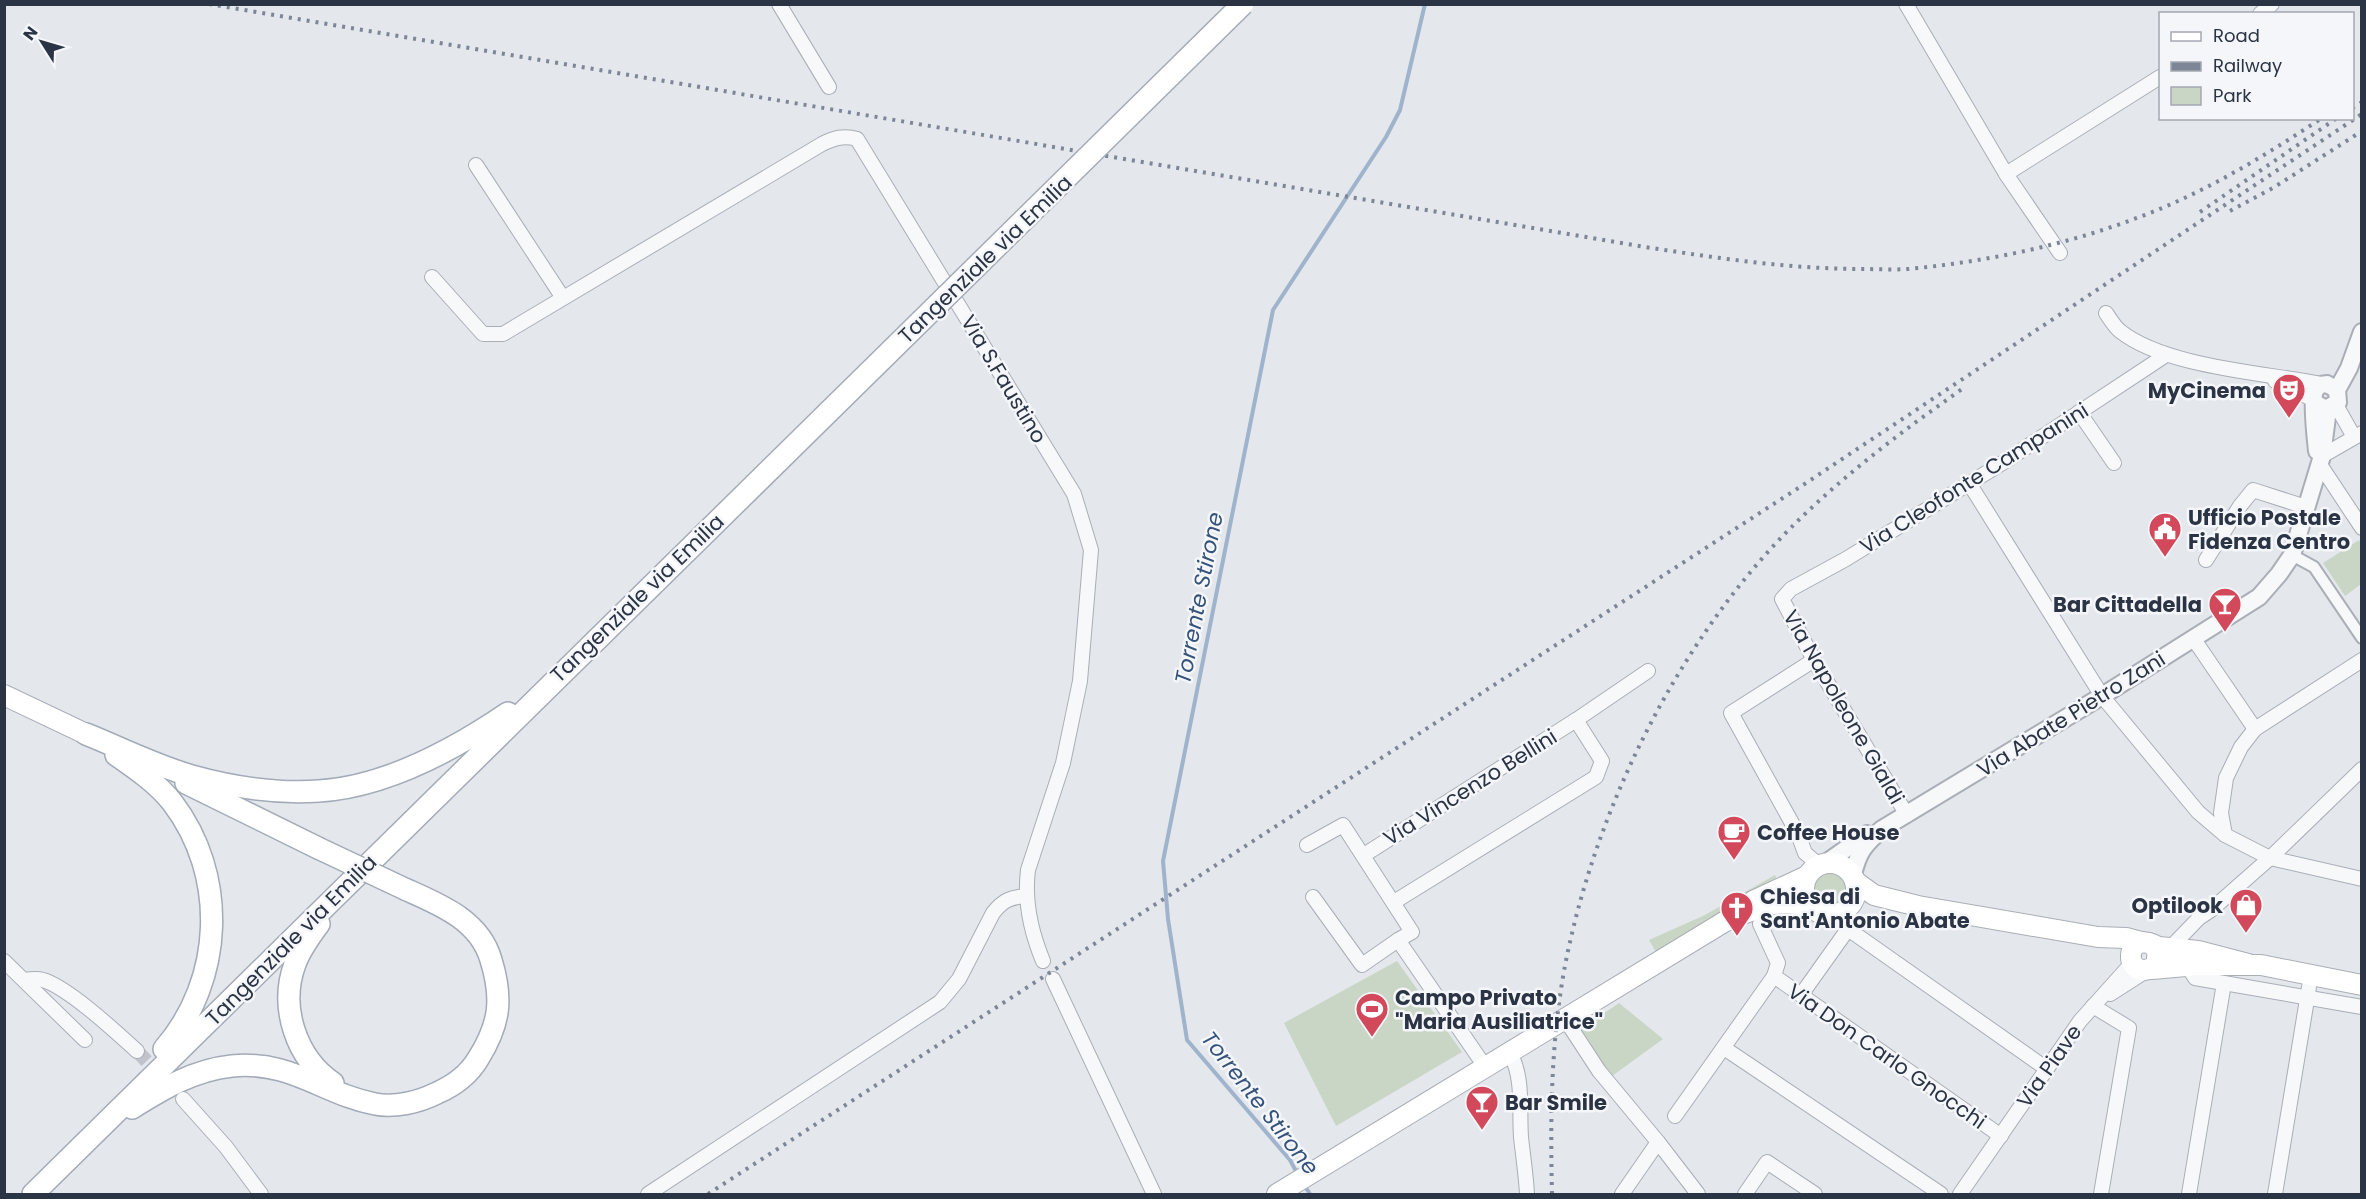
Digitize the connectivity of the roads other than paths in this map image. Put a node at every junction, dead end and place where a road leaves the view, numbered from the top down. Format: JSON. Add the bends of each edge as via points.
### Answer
{"nodes":[{"id":1,"x":779,"y":4,"type":"edge"},
{"id":2,"x":1243,"y":4,"type":"edge"},
{"id":3,"x":1906,"y":4,"type":"edge"},
{"id":4,"x":2159,"y":78,"type":"edge"},
{"id":5,"x":829,"y":87,"type":"dead end"},
{"id":6,"x":476,"y":165,"type":"dead end"},
{"id":7,"x":2006,"y":174,"type":"junction"},
{"id":8,"x":2060,"y":253,"type":"dead end"},
{"id":9,"x":432,"y":277,"type":"dead end"},
{"id":10,"x":563,"y":298,"type":"junction"},
{"id":11,"x":2106,"y":313,"type":"dead end"},
{"id":12,"x":2361,"y":333,"type":"edge"},
{"id":13,"x":2166,"y":355,"type":"junction"},
{"id":14,"x":2325,"y":396,"type":"junction"},
{"id":15,"x":2079,"y":412,"type":"junction"},
{"id":16,"x":2358,"y":435,"type":"edge"},
{"id":17,"x":2320,"y":460,"type":"junction"},
{"id":18,"x":2114,"y":463,"type":"dead end"},
{"id":19,"x":1969,"y":483,"type":"junction"},
{"id":20,"x":2307,"y":507,"type":"junction"},
{"id":21,"x":2361,"y":528,"type":"edge"},
{"id":22,"x":2292,"y":555,"type":"junction"},
{"id":23,"x":2206,"y":560,"type":"dead end"},
{"id":24,"x":1782,"y":599,"type":"joint"},
{"id":25,"x":2193,"y":638,"type":"junction"},
{"id":26,"x":2361,"y":638,"type":"edge"},
{"id":27,"x":1814,"y":660,"type":"junction"},
{"id":28,"x":2361,"y":660,"type":"edge"},
{"id":29,"x":1648,"y":671,"type":"dead end"},
{"id":30,"x":549,"y":685,"type":"junction"},
{"id":31,"x":4,"y":695,"type":"edge"},
{"id":32,"x":2102,"y":696,"type":"junction"},
{"id":33,"x":1576,"y":720,"type":"junction"},
{"id":34,"x":2255,"y":729,"type":"junction"},
{"id":35,"x":86,"y":735,"type":"junction"},
{"id":36,"x":2361,"y":769,"type":"edge"},
{"id":37,"x":1907,"y":815,"type":"junction"},
{"id":38,"x":1882,"y":830,"type":"junction"},
{"id":39,"x":2225,"y":835,"type":"junction"},
{"id":40,"x":1307,"y":845,"type":"dead end"},
{"id":41,"x":1364,"y":855,"type":"junction"},
{"id":42,"x":2271,"y":858,"type":"junction"},
{"id":43,"x":1818,"y":868,"type":"junction"},
{"id":44,"x":1854,"y":879,"type":"junction"},
{"id":45,"x":2361,"y":879,"type":"edge"},
{"id":46,"x":346,"y":885,"type":"junction"},
{"id":47,"x":1027,"y":896,"type":"junction"},
{"id":48,"x":1313,"y":897,"type":"dead end"},
{"id":49,"x":1394,"y":902,"type":"junction"},
{"id":50,"x":1918,"y":906,"type":"junction"},
{"id":51,"x":1813,"y":909,"type":"junction"},
{"id":52,"x":1848,"y":909,"type":"junction"},
{"id":53,"x":2211,"y":910,"type":"junction"},
{"id":54,"x":1724,"y":922,"type":"junction"},
{"id":55,"x":1760,"y":924,"type":"dead end"},
{"id":56,"x":1398,"y":940,"type":"junction"},
{"id":57,"x":2146,"y":956,"type":"junction"},
{"id":58,"x":4,"y":960,"type":"edge"},
{"id":59,"x":2194,"y":961,"type":"junction"},
{"id":60,"x":1043,"y":962,"type":"dead end"},
{"id":61,"x":2312,"y":975,"type":"junction"},
{"id":62,"x":1774,"y":976,"type":"junction"},
{"id":63,"x":1053,"y":979,"type":"dead end"},
{"id":64,"x":25,"y":980,"type":"junction"},
{"id":65,"x":2224,"y":983,"type":"junction"},
{"id":66,"x":2361,"y":985,"type":"edge"},
{"id":67,"x":1801,"y":995,"type":"junction"},
{"id":68,"x":2307,"y":998,"type":"junction"},
{"id":69,"x":2097,"y":1003,"type":"junction"},
{"id":70,"x":2361,"y":1008,"type":"edge"},
{"id":71,"x":1565,"y":1019,"type":"junction"},
{"id":72,"x":85,"y":1040,"type":"dead end"},
{"id":73,"x":1724,"y":1048,"type":"junction"},
{"id":74,"x":137,"y":1051,"type":"tunnel mouth"},
{"id":75,"x":1510,"y":1053,"type":"junction"},
{"id":76,"x":1486,"y":1068,"type":"junction"},
{"id":77,"x":2047,"y":1069,"type":"junction"},
{"id":78,"x":351,"y":1096,"type":"junction"},
{"id":79,"x":183,"y":1099,"type":"dead end"},
{"id":80,"x":1676,"y":1116,"type":"dead end"},
{"id":81,"x":99,"y":1129,"type":"junction"},
{"id":82,"x":2001,"y":1136,"type":"junction"},
{"id":83,"x":1658,"y":1142,"type":"junction"},
{"id":84,"x":33,"y":1194,"type":"edge"},
{"id":85,"x":261,"y":1194,"type":"edge"},
{"id":86,"x":648,"y":1194,"type":"edge"},
{"id":87,"x":1154,"y":1194,"type":"edge"},
{"id":88,"x":1277,"y":1194,"type":"edge"},
{"id":89,"x":1527,"y":1194,"type":"edge"},
{"id":90,"x":1622,"y":1194,"type":"edge"},
{"id":91,"x":1698,"y":1194,"type":"edge"},
{"id":92,"x":1745,"y":1194,"type":"edge"},
{"id":93,"x":1815,"y":1194,"type":"edge"},
{"id":94,"x":1941,"y":1194,"type":"edge"},
{"id":95,"x":1960,"y":1194,"type":"edge"},
{"id":96,"x":2101,"y":1194,"type":"edge"},
{"id":97,"x":2189,"y":1194,"type":"edge"},
{"id":98,"x":2275,"y":1194,"type":"edge"}],
"edges":[{"from":1,"to":5,"type":"street"},
{"from":2,"to":30,"type":"main road","name":"Tangenziale via Emilia","bridge":true},
{"from":3,"to":7,"type":"street"},
{"from":4,"to":7,"type":"street"},
{"from":6,"to":10,"type":"street"},
{"from":7,"to":8,"type":"street"},
{"from":9,"to":10,"type":"street","name":"Via S.Faustino","via":[[483,334],[503,334]]},
{"from":10,"to":47,"type":"street","name":"Via S.Faustino","via":[[833,138],[851,137],[860,142],[1074,494],[1091,550],[1074,715],[1063,763],[1028,870]]},
{"from":11,"to":13,"type":"street","via":[[2119,330]]},
{"from":12,"to":14,"type":"street","via":[[2349,368]]},
{"from":13,"to":14,"type":"street","via":[[2259,374]]},
{"from":13,"to":15,"type":"street","name":"Via Cleofonte Campanini"},
{"from":14,"to":16,"type":"street"},
{"from":14,"to":17,"type":"street","via":[[2314,429]]},
{"from":15,"to":18,"type":"street"},
{"from":15,"to":19,"type":"street","name":"Via Cleofonte Campanini"},
{"from":16,"to":17,"type":"street"},
{"from":17,"to":20,"type":"street"},
{"from":17,"to":21,"type":"street"},
{"from":19,"to":24,"type":"street","name":"Via Cleofonte Campanini","via":[[1791,589]]},
{"from":19,"to":32,"type":"street"},
{"from":20,"to":22,"type":"street"},
{"from":20,"to":23,"type":"street","via":[[2253,490]]},
{"from":22,"to":25,"type":"street","name":"Via Abate Pietro Zani","via":[[2259,597]]},
{"from":22,"to":26,"type":"street","via":[[2314,567]]},
{"from":24,"to":27,"type":"street","name":"Via Napoleone Gialdi"},
{"from":25,"to":32,"type":"street","name":"Via Abate Pietro Zani"},
{"from":25,"to":34,"type":"street"},
{"from":27,"to":37,"type":"street","name":"Via Napoleone Gialdi"},
{"from":27,"to":43,"type":"street","via":[[1731,713],[1805,853]]},
{"from":28,"to":34,"type":"street"},
{"from":29,"to":33,"type":"street","name":"Via Vincenzo Bellini"},
{"from":30,"to":35,"type":"main road","via":[[467,740],[427,760],[357,784],[320,791],[232,786],[190,776]]},
{"from":30,"to":46,"type":"main road","name":"Tangenziale via Emilia"},
{"from":31,"to":35,"type":"main road"},
{"from":32,"to":37,"type":"street","name":"Via Abate Pietro Zani"},
{"from":32,"to":39,"type":"street","via":[[2198,812]]},
{"from":33,"to":41,"type":"street","name":"Via Vincenzo Bellini"},
{"from":33,"to":49,"type":"street","via":[[1602,761],[1596,777]]},
{"from":34,"to":39,"type":"street","via":[[2226,778],[2221,813]]},
{"from":35,"to":78,"type":"main road","bridge":true,"via":[[440,905],[467,922],[488,950],[498,985],[498,1014],[490,1040],[474,1066],[452,1086],[427,1098],[376,1104]]},
{"from":35,"to":81,"type":"main road","via":[[147,777],[171,801],[200,852],[212,915],[211,950],[190,1013]]},
{"from":36,"to":42,"type":"street"},
{"from":37,"to":38,"type":"street","name":"Via Abate Pietro Zani"},
{"from":38,"to":43,"type":"street","name":"Via Abate Pietro Zani","via":[[1866,835]]},
{"from":38,"to":44,"type":"street","name":"Via Abate Pietro Zani","via":[[1857,856]]},
{"from":39,"to":42,"type":"street"},
{"from":40,"to":41,"type":"street","via":[[1344,825]]},
{"from":41,"to":49,"type":"street"},
{"from":42,"to":45,"type":"street"},
{"from":42,"to":53,"type":"street"},
{"from":43,"to":44,"type":"main road","via":[[1841,865]]},
{"from":43,"to":51,"type":"main road","via":[[1804,894]]},
{"from":43,"to":54,"type":"main road","name":"Via Abate Pietro Zani","via":[[1745,904]]},
{"from":44,"to":50,"type":"main road","via":[[1874,895]]},
{"from":44,"to":52,"type":"main road","via":[[1856,897]]},
{"from":46,"to":78,"type":"main road","via":[[295,963],[290,1009],[296,1037],[308,1061]]},
{"from":46,"to":81,"type":"main road","name":"Tangenziale via Emilia"},
{"from":47,"to":60,"type":"street","via":[[1031,930]]},
{"from":47,"to":86,"type":"street","via":[[1006,899],[1000,904],[959,979],[940,1002]]},
{"from":48,"to":56,"type":"street","via":[[1362,965]]},
{"from":49,"to":56,"type":"street","via":[[1412,932]]},
{"from":50,"to":52,"type":"main road","via":[[1880,904]]},
{"from":50,"to":57,"type":"main road","via":[[2098,937],[2126,938]]},
{"from":51,"to":52,"type":"main road","via":[[1827,916]]},
{"from":51,"to":54,"type":"main road","name":"Via Abate Pietro Zani","via":[[1797,903],[1766,905]]},
{"from":53,"to":57,"type":"street","name":"Via Piave"},
{"from":53,"to":59,"type":"street","via":[[2192,936]]},
{"from":54,"to":71,"type":"main road","name":"Via Abate Pietro Zani"},
{"from":55,"to":62,"type":"street","via":[[1778,963]]},
{"from":56,"to":76,"type":"street"},
{"from":57,"to":59,"type":"main road"},
{"from":57,"to":59,"type":"main road"},
{"from":57,"to":69,"type":"street","name":"Via Piave"},
{"from":58,"to":64,"type":"street"},
{"from":59,"to":61,"type":"main road","via":[[2248,964]]},
{"from":59,"to":65,"type":"street","via":[[2194,978]]},
{"from":61,"to":66,"type":"main road"},
{"from":61,"to":68,"type":"street"},
{"from":62,"to":67,"type":"street","name":"Via Don Carlo Gnocchi"},
{"from":62,"to":73,"type":"street"},
{"from":63,"to":87,"type":"street"},
{"from":64,"to":72,"type":"street"},
{"from":64,"to":74,"type":"street","via":[[44,980],[65,993]]},
{"from":65,"to":68,"type":"street"},
{"from":65,"to":97,"type":"street"},
{"from":67,"to":77,"type":"street","via":[[1848,929]]},
{"from":67,"to":82,"type":"street","name":"Via Don Carlo Gnocchi"},
{"from":68,"to":70,"type":"street"},
{"from":68,"to":98,"type":"street"},
{"from":69,"to":77,"type":"street","name":"Via Piave"},
{"from":69,"to":96,"type":"street","via":[[2130,1028]]},
{"from":71,"to":75,"type":"main road","name":"Via Abate Pietro Zani"},
{"from":71,"to":83,"type":"street","via":[[1599,1071]]},
{"from":73,"to":80,"type":"street"},
{"from":73,"to":94,"type":"street"},
{"from":75,"to":76,"type":"main road","name":"Via Abate Pietro Zani"},
{"from":75,"to":89,"type":"street","via":[[1521,1096]]},
{"from":76,"to":88,"type":"main road","name":"Via Abate Pietro Zani"},
{"from":77,"to":82,"type":"street","name":"Via Piave"},
{"from":78,"to":81,"type":"main road","via":[[268,1066],[232,1066],[198,1072],[171,1084]]},
{"from":79,"to":85,"type":"street"},
{"from":81,"to":84,"type":"main road","name":"Tangenziale via Emilia"},
{"from":82,"to":95,"type":"street","name":"Via Piave"},
{"from":83,"to":90,"type":"street"},
{"from":83,"to":91,"type":"street"},
{"from":92,"to":93,"type":"street","via":[[1767,1162]]}]}
